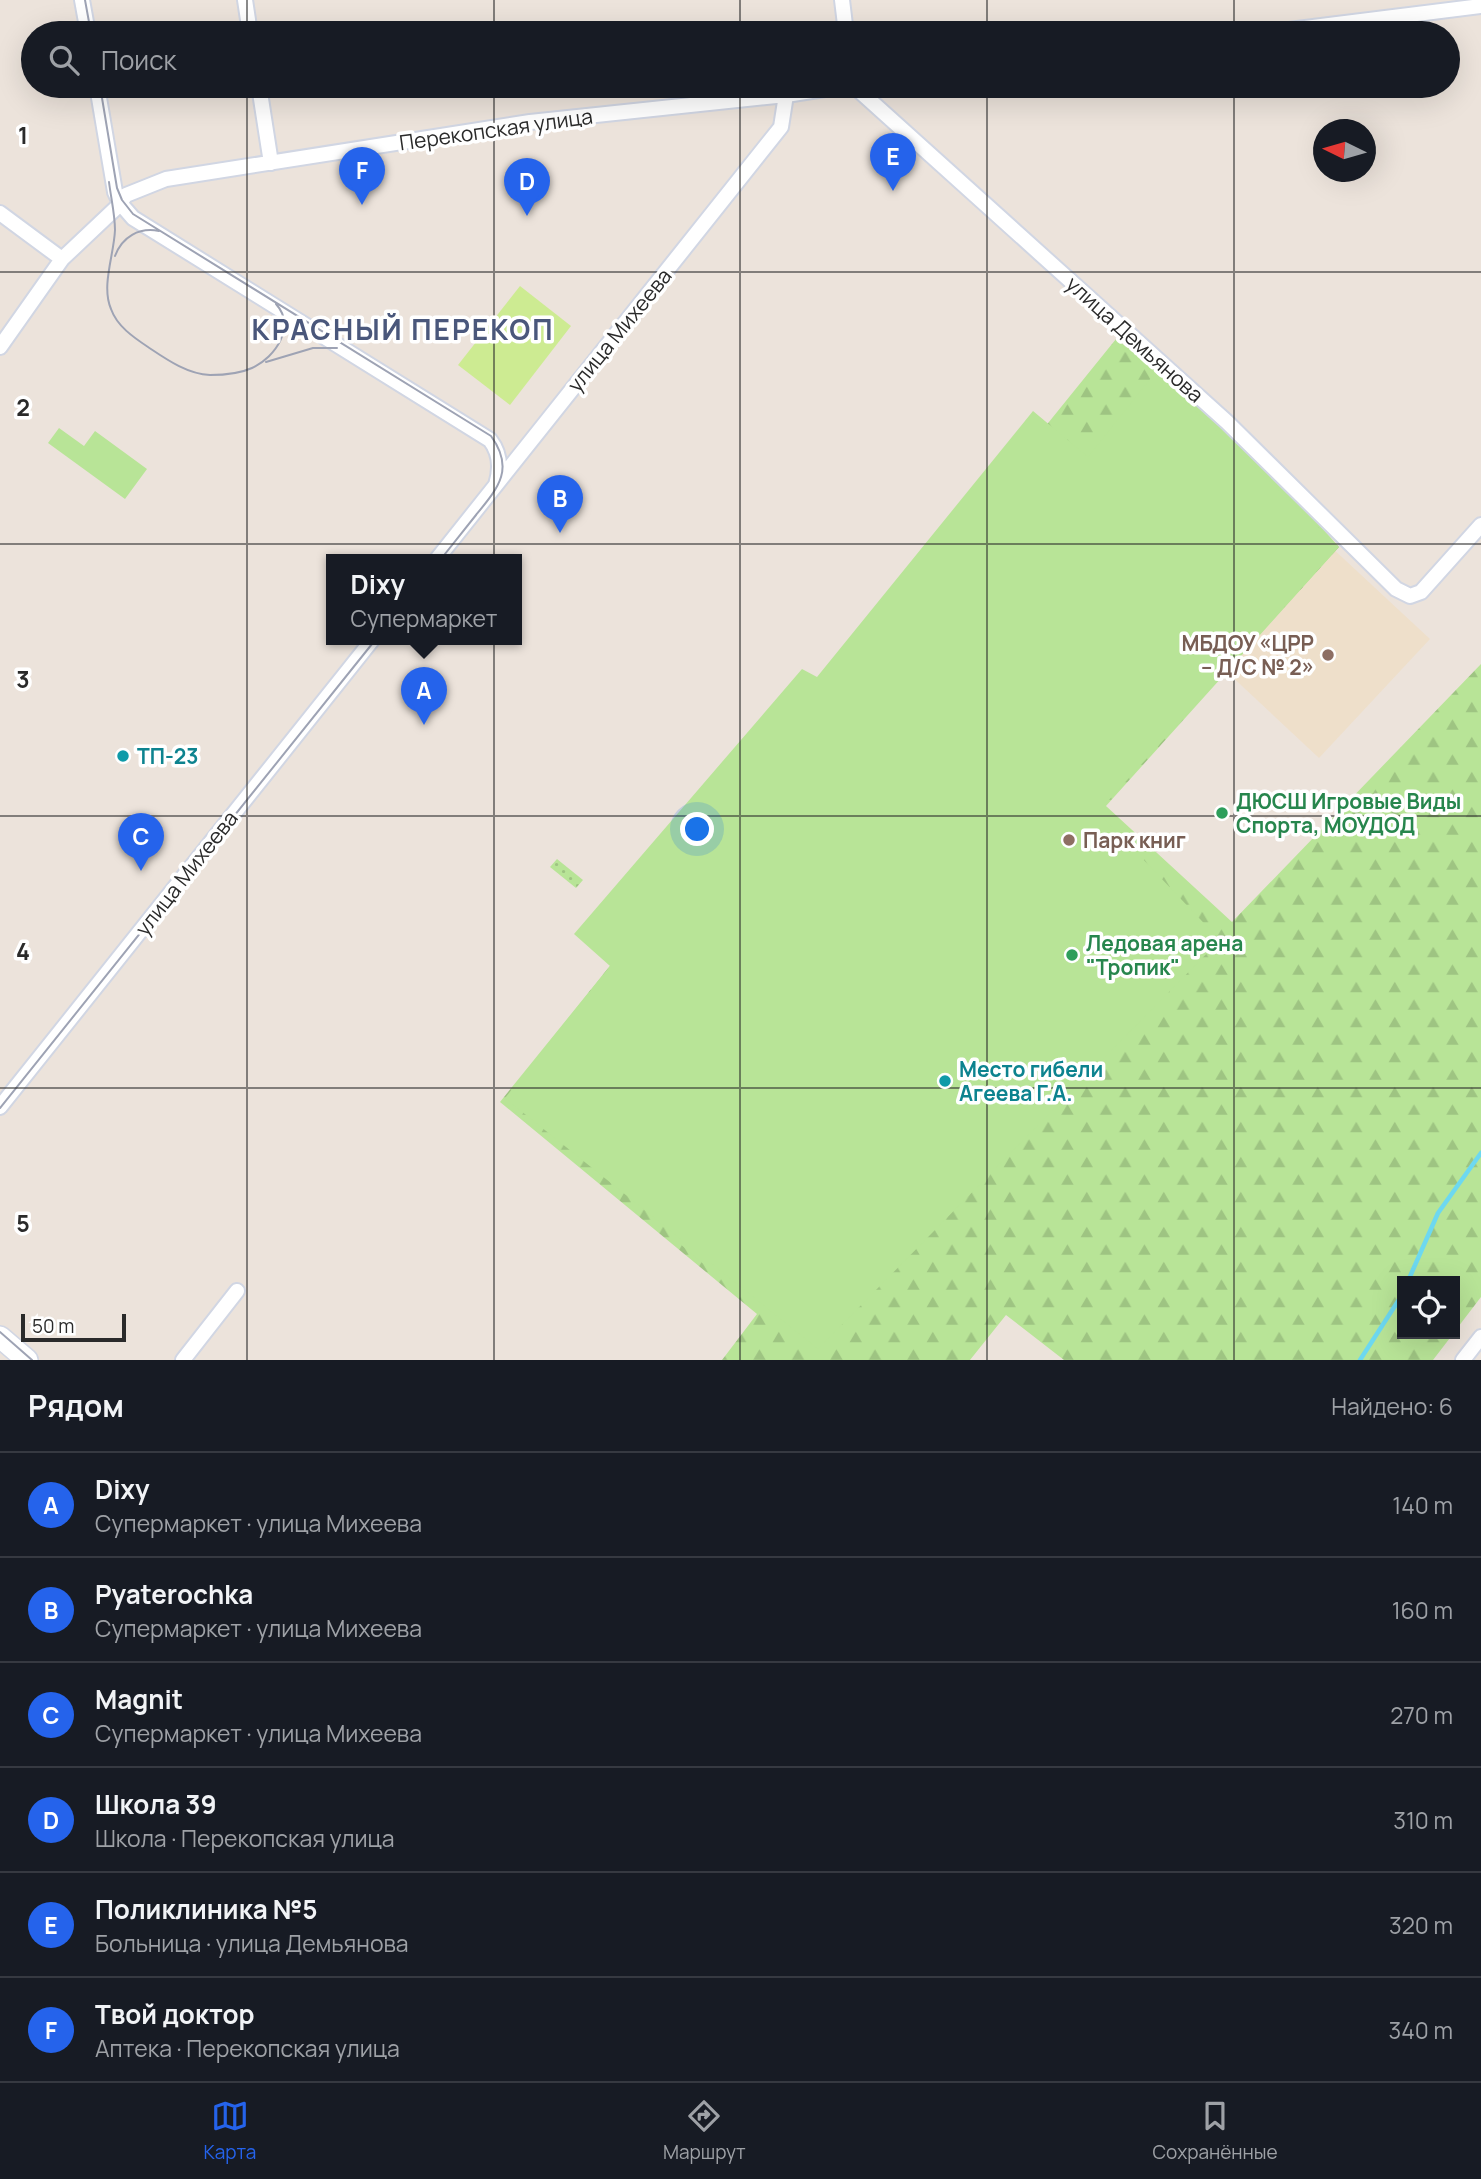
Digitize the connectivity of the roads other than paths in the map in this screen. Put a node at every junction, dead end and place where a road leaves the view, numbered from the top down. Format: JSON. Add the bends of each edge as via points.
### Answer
{"nodes":[{"id":1,"x":82,"y":0,"type":"edge"},
{"id":2,"x":245,"y":0,"type":"edge"},
{"id":3,"x":842,"y":0,"type":"edge"},
{"id":4,"x":1481,"y":6,"type":"edge"},
{"id":5,"x":86,"y":21,"type":"edge"},
{"id":6,"x":248,"y":21,"type":"edge"},
{"id":7,"x":845,"y":21,"type":"edge"},
{"id":8,"x":1361,"y":21,"type":"edge"},
{"id":9,"x":99,"y":98,"type":"edge"},
{"id":10,"x":261,"y":98,"type":"edge"},
{"id":11,"x":758,"y":98,"type":"edge"},
{"id":12,"x":786,"y":98,"type":"edge"},
{"id":13,"x":867,"y":98,"type":"edge"},
{"id":14,"x":271,"y":163,"type":"junction"},
{"id":15,"x":118,"y":206,"type":"junction"},
{"id":16,"x":0,"y":213,"type":"edge"},
{"id":17,"x":62,"y":259,"type":"junction"},
{"id":18,"x":0,"y":347,"type":"edge"},
{"id":19,"x":496,"y":485,"type":"junction"},
{"id":20,"x":1481,"y":525,"type":"edge"},
{"id":21,"x":441,"y":554,"type":"edge"},
{"id":22,"x":368,"y":645,"type":"edge"},
{"id":23,"x":0,"y":1108,"type":"edge"},
{"id":24,"x":237,"y":1291,"type":"dead end"},
{"id":25,"x":0,"y":1337,"type":"edge"},
{"id":26,"x":1481,"y":1337,"type":"edge"},
{"id":27,"x":27,"y":1360,"type":"edge"},
{"id":28,"x":183,"y":1360,"type":"edge"},
{"id":29,"x":1463,"y":1360,"type":"edge"}],
"edges":[{"from":1,"to":5,"type":"street"},
{"from":2,"to":6,"type":"street"},
{"from":3,"to":7,"type":"street"},
{"from":4,"to":8,"type":"street"},
{"from":9,"to":15,"type":"street"},
{"from":10,"to":14,"type":"street"},
{"from":11,"to":14,"type":"street","name":"Перекопская улица","via":[[530,122]]},
{"from":12,"to":19,"type":"street","name":"улица Михеева","via":[[781,127]]},
{"from":13,"to":20,"type":"street","name":"улица Демьянова","via":[[1227,422],[1396,589],[1410,596],[1421,592]]},
{"from":14,"to":15,"type":"street","name":"Перекопская улица","via":[[166,179],[126,195]]},
{"from":15,"to":17,"type":"street","name":"Перекопская улица"},
{"from":15,"to":19,"type":"street","via":[[490,440],[499,457]]},
{"from":16,"to":17,"type":"street"},
{"from":17,"to":18,"type":"street","name":"Перекопская улица"},
{"from":19,"to":21,"type":"street","name":"улица Михеева"},
{"from":22,"to":23,"type":"street","name":"улица Михеева"},
{"from":24,"to":28,"type":"street"},
{"from":25,"to":27,"type":"street"},
{"from":26,"to":29,"type":"street"}]}
